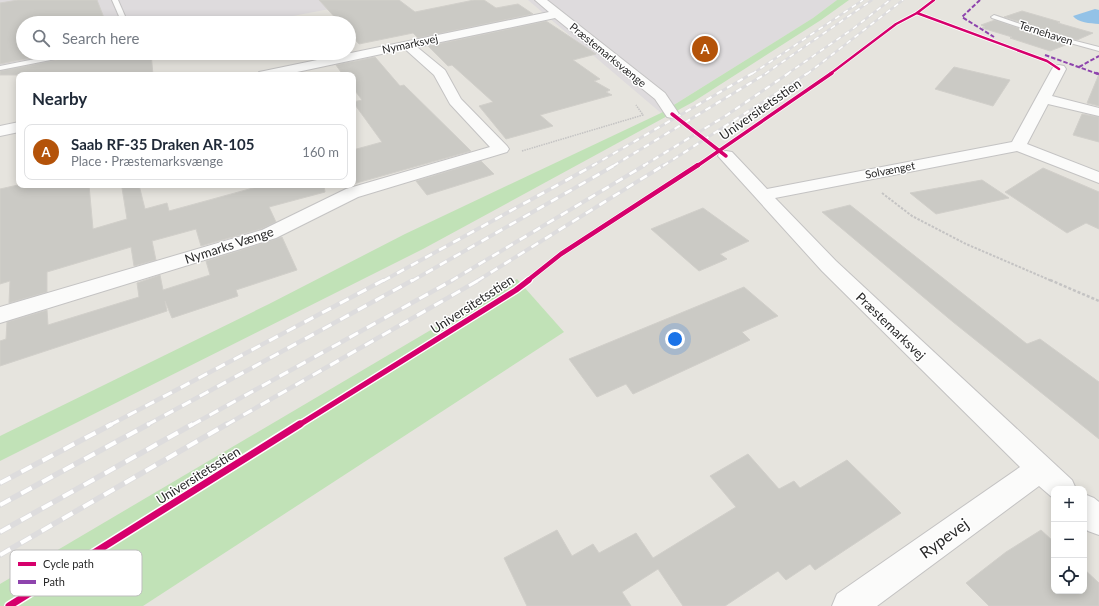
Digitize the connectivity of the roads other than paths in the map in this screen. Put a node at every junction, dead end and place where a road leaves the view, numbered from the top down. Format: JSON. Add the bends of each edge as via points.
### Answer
{"nodes":[{"id":1,"x":115,"y":0,"type":"edge"},
{"id":2,"x":540,"y":0,"type":"edge"},
{"id":3,"x":557,"y":14,"type":"junction"},
{"id":4,"x":122,"y":16,"type":"edge"},
{"id":5,"x":994,"y":17,"type":"dead end"},
{"id":6,"x":408,"y":45,"type":"junction"},
{"id":7,"x":1099,"y":49,"type":"edge"},
{"id":8,"x":356,"y":56,"type":"edge"},
{"id":9,"x":41,"y":60,"type":"edge"},
{"id":10,"x":336,"y":60,"type":"edge"},
{"id":11,"x":0,"y":68,"type":"edge"},
{"id":12,"x":1059,"y":69,"type":"dead end"},
{"id":13,"x":278,"y":72,"type":"edge"},
{"id":14,"x":1043,"y":98,"type":"junction"},
{"id":15,"x":1099,"y":112,"type":"edge"},
{"id":16,"x":672,"y":114,"type":"dead end"},
{"id":17,"x":16,"y":128,"type":"edge"},
{"id":18,"x":0,"y":131,"type":"edge"},
{"id":19,"x":1018,"y":146,"type":"junction"},
{"id":20,"x":726,"y":156,"type":"dead end"},
{"id":21,"x":1099,"y":178,"type":"edge"},
{"id":22,"x":762,"y":195,"type":"junction"},
{"id":23,"x":0,"y":315,"type":"edge"},
{"id":24,"x":1040,"y":470,"type":"junction"},
{"id":25,"x":1059,"y":486,"type":"edge"},
{"id":26,"x":1087,"y":511,"type":"edge"},
{"id":27,"x":1099,"y":521,"type":"edge"},
{"id":28,"x":849,"y":606,"type":"edge"}],
"edges":[{"from":1,"to":4,"type":"lane"},
{"from":2,"to":3,"type":"street","name":"Præstemarksvænge"},
{"from":3,"to":6,"type":"street","name":"Nymarksvej"},
{"from":3,"to":16,"type":"street","name":"Præstemarksvænge","via":[[660,96]]},
{"from":5,"to":7,"type":"lane","name":"Ternehaven"},
{"from":6,"to":8,"type":"street","name":"Nymarksvej"},
{"from":6,"to":23,"type":"street","name":"Nymarks Vænge","via":[[440,73],[456,101],[501,149],[352,193],[269,234]]},
{"from":9,"to":11,"type":"lane"},
{"from":10,"to":13,"type":"street","name":"Nymarksvej"},
{"from":12,"to":14,"type":"street"},
{"from":14,"to":15,"type":"street"},
{"from":14,"to":19,"type":"street"},
{"from":17,"to":18,"type":"street"},
{"from":19,"to":21,"type":"street"},
{"from":19,"to":22,"type":"street","name":"Solvænget"},
{"from":20,"to":22,"type":"street","name":"Præstemarksvej"},
{"from":22,"to":24,"type":"street","name":"Præstemarksvej","via":[[829,266]]},
{"from":24,"to":25,"type":"street","name":"Præstemarksvej"},
{"from":24,"to":28,"type":"street","name":"Rypevej"},
{"from":26,"to":27,"type":"street"}]}
